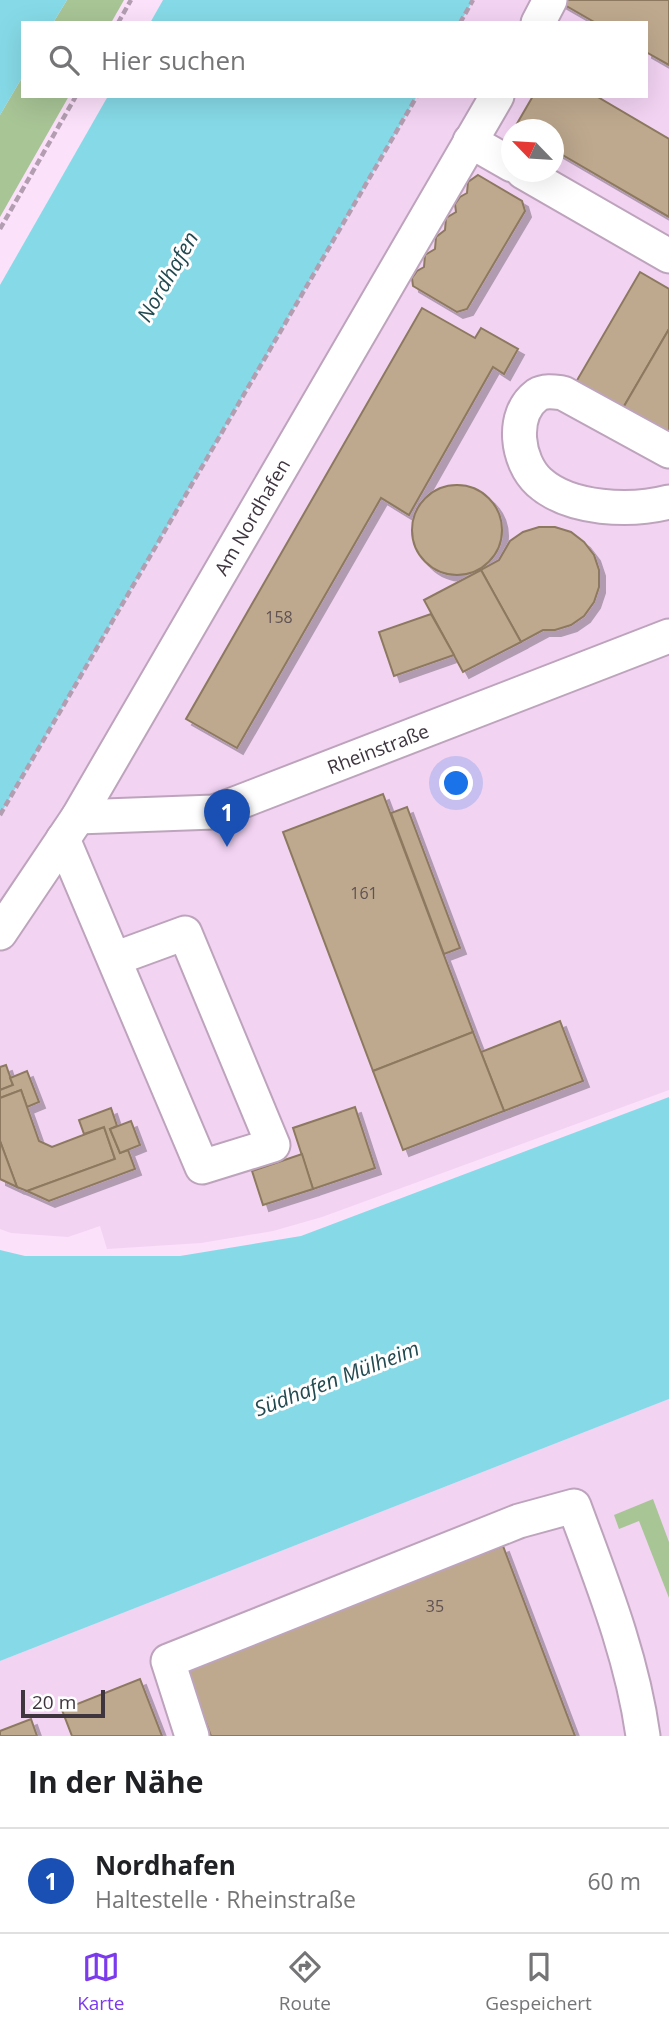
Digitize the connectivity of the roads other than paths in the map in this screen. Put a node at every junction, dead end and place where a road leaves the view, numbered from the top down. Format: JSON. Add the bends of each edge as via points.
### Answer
{"nodes":[{"id":1,"x":550,"y":0,"type":"edge"},
{"id":2,"x":539,"y":21,"type":"edge"},
{"id":3,"x":496,"y":98,"type":"edge"},
{"id":4,"x":470,"y":141,"type":"junction"},
{"id":5,"x":501,"y":159,"type":"edge"},
{"id":6,"x":540,"y":182,"type":"edge"},
{"id":7,"x":669,"y":256,"type":"edge"},
{"id":8,"x":669,"y":451,"type":"edge"},
{"id":9,"x":669,"y":502,"type":"edge"},
{"id":10,"x":669,"y":636,"type":"edge"},
{"id":11,"x":71,"y":828,"type":"junction"},
{"id":12,"x":0,"y":933,"type":"edge"},
{"id":13,"x":114,"y":960,"type":"junction"},
{"id":14,"x":192,"y":1736,"type":"edge"},
{"id":15,"x":643,"y":1736,"type":"edge"}],
"edges":[{"from":1,"to":2,"type":"street"},
{"from":3,"to":4,"type":"street","name":"Am Nordhafen"},
{"from":4,"to":5,"type":"street"},
{"from":4,"to":11,"type":"street","name":"Am Nordhafen"},
{"from":6,"to":7,"type":"street"},
{"from":8,"to":9,"type":"street","via":[[563,393],[549,391],[538,394],[525,411],[519,432],[529,471],[540,483],[569,499],[629,508]]},
{"from":10,"to":11,"type":"street","name":"Rheinstraße","via":[[214,812]]},
{"from":11,"to":12,"type":"street","name":"Am Nordhafen"},
{"from":11,"to":13,"type":"street"},
{"from":13,"to":13,"type":"street","via":[[202,1167],[272,1145],[185,933]]},
{"from":14,"to":15,"type":"street","via":[[168,1661],[519,1521],[574,1506],[626,1655]]}]}
